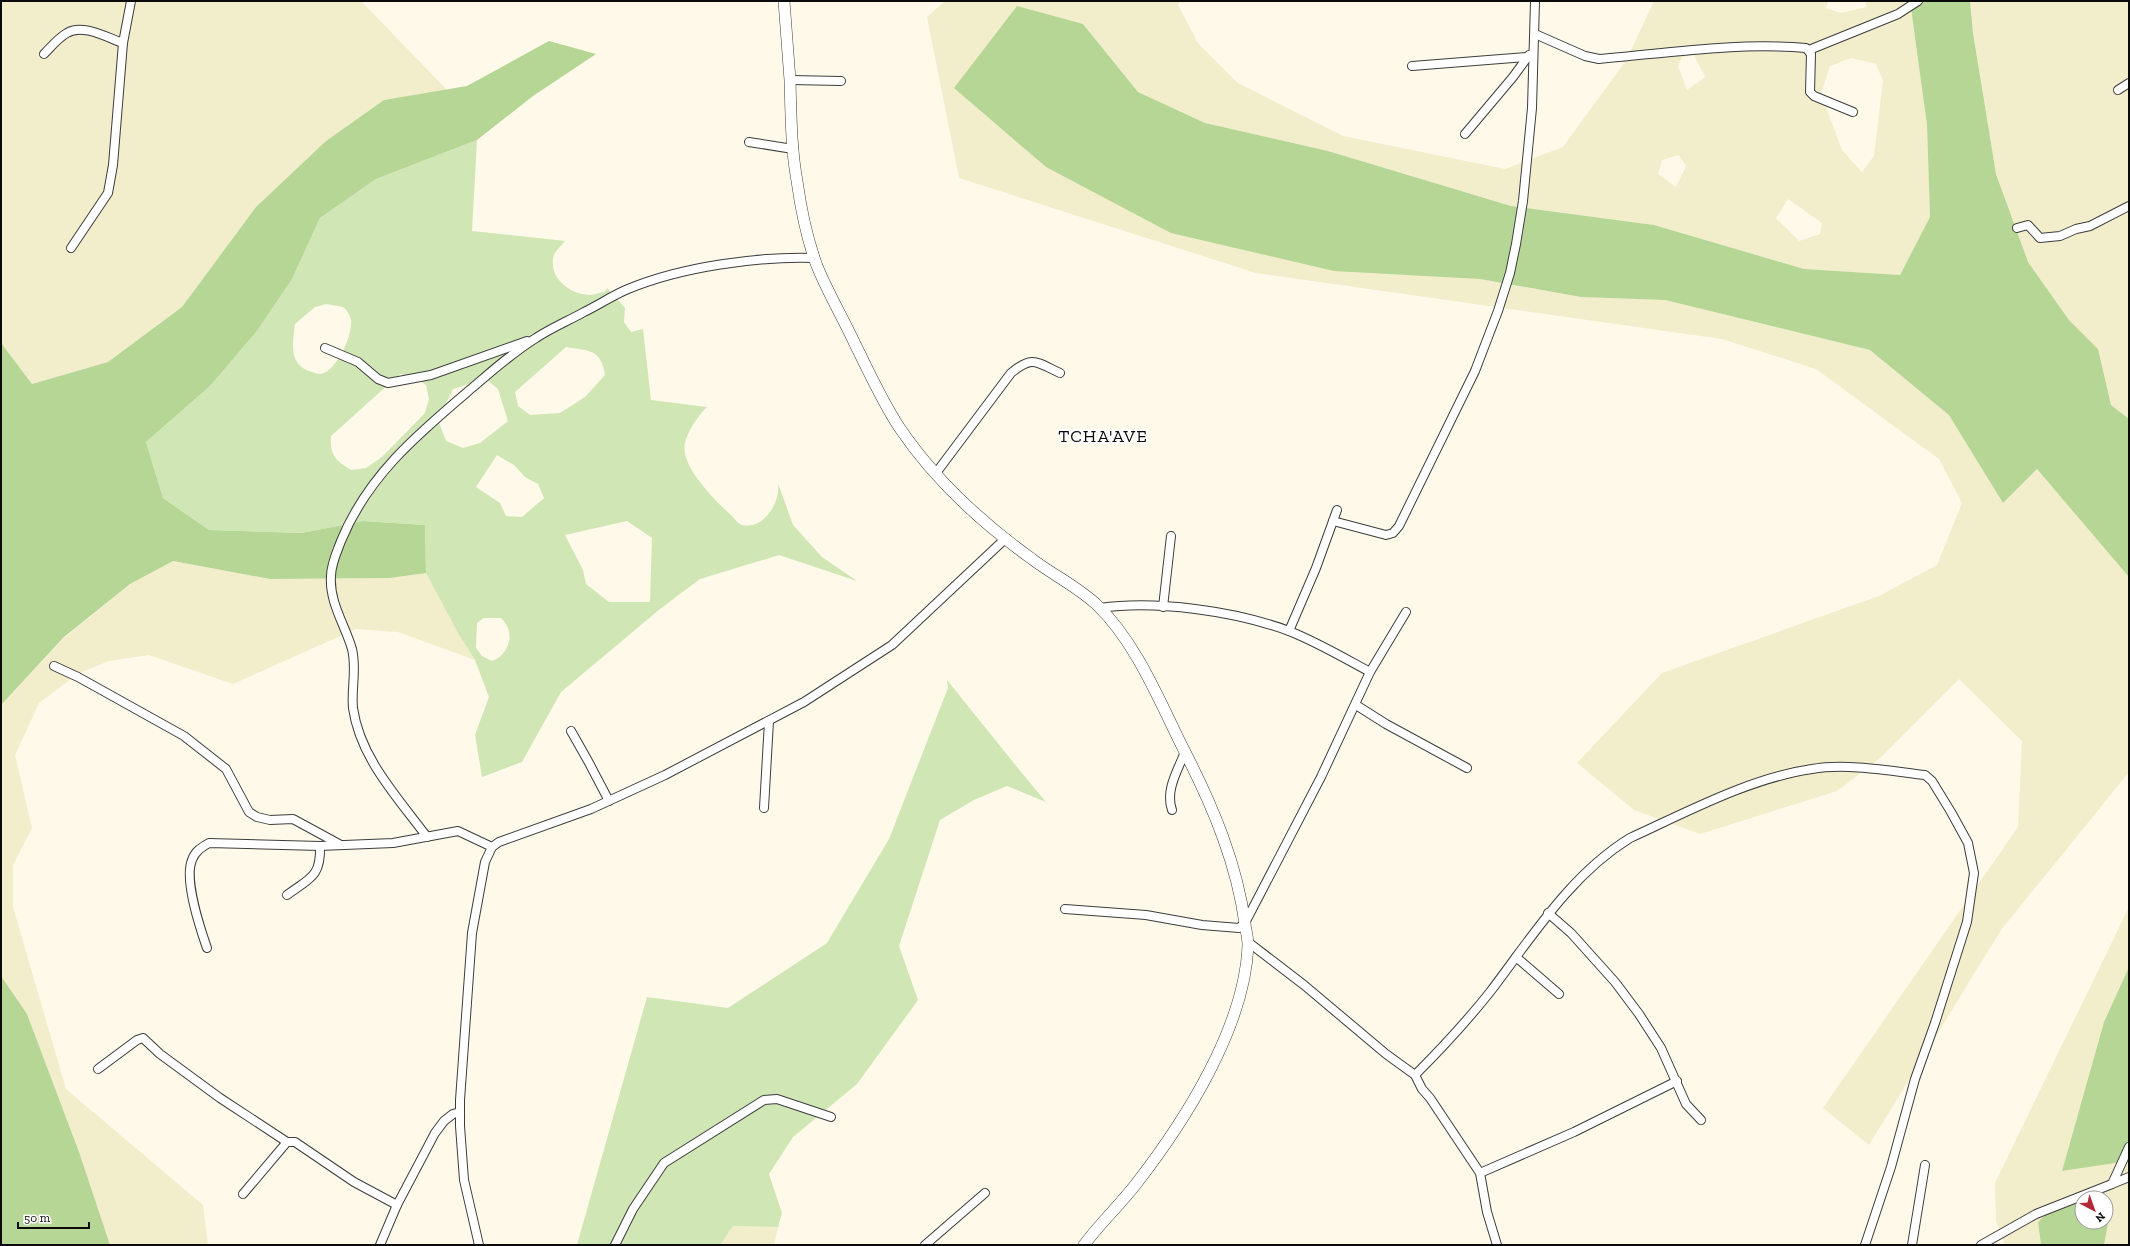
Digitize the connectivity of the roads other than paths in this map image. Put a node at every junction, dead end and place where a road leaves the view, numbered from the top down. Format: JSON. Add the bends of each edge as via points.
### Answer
{"nodes":[{"id":1,"x":130,"y":1,"type":"edge"},
{"id":2,"x":784,"y":1,"type":"edge"},
{"id":3,"x":1535,"y":1,"type":"edge"},
{"id":4,"x":1918,"y":1,"type":"edge"},
{"id":5,"x":1535,"y":34,"type":"junction"},
{"id":6,"x":123,"y":43,"type":"junction"},
{"id":7,"x":1533,"y":49,"type":"junction"},
{"id":8,"x":1809,"y":50,"type":"junction"},
{"id":9,"x":44,"y":54,"type":"dead end"},
{"id":10,"x":1527,"y":57,"type":"junction"},
{"id":11,"x":1412,"y":66,"type":"dead end"},
{"id":12,"x":790,"y":80,"type":"junction"},
{"id":13,"x":841,"y":81,"type":"dead end"},
{"id":14,"x":2129,"y":83,"type":"edge"},
{"id":15,"x":2118,"y":90,"type":"dead end"},
{"id":16,"x":1853,"y":112,"type":"dead end"},
{"id":17,"x":1465,"y":134,"type":"dead end"},
{"id":18,"x":749,"y":142,"type":"dead end"},
{"id":19,"x":793,"y":149,"type":"junction"},
{"id":20,"x":2129,"y":206,"type":"edge"},
{"id":21,"x":2017,"y":228,"type":"dead end"},
{"id":22,"x":71,"y":248,"type":"dead end"},
{"id":23,"x":815,"y":258,"type":"junction"},
{"id":24,"x":535,"y":338,"type":"junction"},
{"id":25,"x":325,"y":348,"type":"dead end"},
{"id":26,"x":1060,"y":373,"type":"dead end"},
{"id":27,"x":936,"y":473,"type":"junction"},
{"id":28,"x":1337,"y":510,"type":"dead end"},
{"id":29,"x":1333,"y":522,"type":"junction"},
{"id":30,"x":1172,"y":536,"type":"dead end"},
{"id":31,"x":1005,"y":539,"type":"junction"},
{"id":32,"x":1163,"y":607,"type":"junction"},
{"id":33,"x":1100,"y":608,"type":"junction"},
{"id":34,"x":1406,"y":612,"type":"dead end"},
{"id":35,"x":1289,"y":631,"type":"junction"},
{"id":36,"x":54,"y":666,"type":"dead end"},
{"id":37,"x":1370,"y":672,"type":"junction"},
{"id":38,"x":1356,"y":705,"type":"junction"},
{"id":39,"x":769,"y":721,"type":"junction"},
{"id":40,"x":571,"y":731,"type":"dead end"},
{"id":41,"x":1185,"y":752,"type":"junction"},
{"id":42,"x":1467,"y":768,"type":"dead end"},
{"id":43,"x":609,"y":801,"type":"junction"},
{"id":44,"x":764,"y":808,"type":"dead end"},
{"id":45,"x":1172,"y":810,"type":"dead end"},
{"id":46,"x":427,"y":836,"type":"junction"},
{"id":47,"x":340,"y":844,"type":"junction"},
{"id":48,"x":320,"y":846,"type":"junction"},
{"id":49,"x":492,"y":847,"type":"junction"},
{"id":50,"x":287,"y":895,"type":"dead end"},
{"id":51,"x":1065,"y":909,"type":"dead end"},
{"id":52,"x":1548,"y":913,"type":"junction"},
{"id":53,"x":1245,"y":923,"type":"junction"},
{"id":54,"x":1248,"y":942,"type":"junction"},
{"id":55,"x":207,"y":948,"type":"dead end"},
{"id":56,"x":1516,"y":957,"type":"junction"},
{"id":57,"x":1559,"y":994,"type":"dead end"},
{"id":58,"x":98,"y":1069,"type":"dead end"},
{"id":59,"x":1415,"y":1075,"type":"junction"},
{"id":60,"x":1677,"y":1081,"type":"junction"},
{"id":61,"x":460,"y":1112,"type":"junction"},
{"id":62,"x":831,"y":1117,"type":"dead end"},
{"id":63,"x":1700,"y":1120,"type":"dead end"},
{"id":64,"x":287,"y":1142,"type":"junction"},
{"id":65,"x":2129,"y":1147,"type":"edge"},
{"id":66,"x":1925,"y":1165,"type":"dead end"},
{"id":67,"x":1480,"y":1173,"type":"junction"},
{"id":68,"x":2129,"y":1177,"type":"edge"},
{"id":69,"x":2112,"y":1184,"type":"junction"},
{"id":70,"x":985,"y":1193,"type":"dead end"},
{"id":71,"x":243,"y":1194,"type":"dead end"},
{"id":72,"x":397,"y":1205,"type":"junction"},
{"id":73,"x":380,"y":1245,"type":"edge"},
{"id":74,"x":479,"y":1245,"type":"edge"},
{"id":75,"x":614,"y":1245,"type":"edge"},
{"id":76,"x":926,"y":1245,"type":"edge"},
{"id":77,"x":1084,"y":1245,"type":"edge"},
{"id":78,"x":1497,"y":1245,"type":"edge"},
{"id":79,"x":1864,"y":1245,"type":"edge"},
{"id":80,"x":1912,"y":1245,"type":"edge"},
{"id":81,"x":1981,"y":1245,"type":"edge"}],
"edges":[{"from":1,"to":6,"type":"street"},
{"from":2,"to":12,"type":"street"},
{"from":3,"to":5,"type":"street"},
{"from":4,"to":8,"type":"street","via":[[1898,14]]},
{"from":5,"to":7,"type":"street"},
{"from":5,"to":8,"type":"street","via":[[1585,56],[1599,59],[1732,46],[1769,45]]},
{"from":6,"to":9,"type":"street","via":[[88,31],[72,30]]},
{"from":6,"to":22,"type":"street","via":[[113,164],[108,193]]},
{"from":7,"to":10,"type":"street"},
{"from":7,"to":29,"type":"street","via":[[1532,108],[1516,244],[1498,311],[1475,371],[1420,487],[1393,533],[1386,535]]},
{"from":8,"to":16,"type":"street","via":[[1810,92]]},
{"from":10,"to":11,"type":"street"},
{"from":10,"to":17,"type":"street"},
{"from":12,"to":13,"type":"street"},
{"from":12,"to":19,"type":"street"},
{"from":14,"to":15,"type":"street"},
{"from":18,"to":19,"type":"street"},
{"from":19,"to":23,"type":"street","via":[[803,214]]},
{"from":20,"to":21,"type":"street","via":[[2090,226],[2060,236],[2040,238],[2028,225]]},
{"from":23,"to":24,"type":"street","via":[[791,257],[728,264],[672,274],[628,289]]},
{"from":23,"to":27,"type":"street","via":[[824,282],[888,409],[906,437]]},
{"from":24,"to":25,"type":"street","via":[[431,375],[388,382],[378,380],[358,362]]},
{"from":24,"to":46,"type":"street","via":[[470,390],[396,456],[369,488],[334,560],[332,592],[338,616],[352,649],[354,708],[363,744],[381,775]]},
{"from":26,"to":27,"type":"street","via":[[1034,362],[1024,362],[1011,373]]},
{"from":27,"to":31,"type":"street"},
{"from":28,"to":29,"type":"street"},
{"from":29,"to":35,"type":"street"},
{"from":30,"to":32,"type":"street"},
{"from":31,"to":33,"type":"street"},
{"from":31,"to":39,"type":"street","via":[[892,645],[804,702]]},
{"from":32,"to":33,"type":"street","via":[[1121,605]]},
{"from":32,"to":35,"type":"street","via":[[1200,610]]},
{"from":33,"to":41,"type":"street","via":[[1131,649]]},
{"from":34,"to":37,"type":"street"},
{"from":35,"to":37,"type":"street"},
{"from":36,"to":47,"type":"street","via":[[184,736],[226,769],[249,812],[257,817],[270,820],[293,819]]},
{"from":37,"to":38,"type":"street"},
{"from":38,"to":42,"type":"street"},
{"from":38,"to":53,"type":"street"},
{"from":39,"to":43,"type":"street"},
{"from":39,"to":44,"type":"street"},
{"from":40,"to":43,"type":"street"},
{"from":41,"to":45,"type":"street","via":[[1170,791],[1169,801]]},
{"from":41,"to":53,"type":"street","via":[[1210,802],[1225,842]]},
{"from":43,"to":49,"type":"street","via":[[499,842]]},
{"from":46,"to":47,"type":"street","via":[[393,843]]},
{"from":46,"to":49,"type":"street","via":[[458,831]]},
{"from":47,"to":48,"type":"street"},
{"from":48,"to":50,"type":"street","via":[[318,869]]},
{"from":48,"to":55,"type":"street","via":[[209,843],[201,847],[191,861],[190,869],[195,908]]},
{"from":49,"to":61,"type":"street","via":[[485,862],[472,933]]},
{"from":51,"to":53,"type":"street","via":[[1146,915],[1232,928],[1239,928]]},
{"from":52,"to":56,"type":"street"},
{"from":52,"to":60,"type":"street","via":[[1571,933],[1615,982],[1661,1048]]},
{"from":52,"to":79,"type":"street","via":[[1594,865],[1624,842],[1762,781],[1813,768],[1856,768],[1925,775],[1932,781],[1968,843],[1974,873],[1967,922],[1915,1079],[1891,1167]]},
{"from":53,"to":54,"type":"street"},
{"from":54,"to":59,"type":"street"},
{"from":54,"to":77,"type":"street","via":[[1243,980],[1232,1016],[1201,1088],[1136,1184]]},
{"from":56,"to":57,"type":"street"},
{"from":56,"to":59,"type":"street","via":[[1489,993]]},
{"from":58,"to":64,"type":"street","via":[[143,1038],[160,1054],[209,1090]]},
{"from":59,"to":67,"type":"street"},
{"from":60,"to":63,"type":"street","via":[[1686,1104]]},
{"from":60,"to":67,"type":"street","via":[[1574,1132]]},
{"from":61,"to":72,"type":"street","via":[[444,1121],[435,1132]]},
{"from":61,"to":74,"type":"street","via":[[464,1180]]},
{"from":62,"to":75,"type":"street","via":[[777,1099],[764,1100],[664,1163],[633,1209]]},
{"from":64,"to":71,"type":"street"},
{"from":64,"to":72,"type":"street","via":[[295,1142],[354,1182]]},
{"from":65,"to":69,"type":"street"},
{"from":66,"to":80,"type":"street"},
{"from":67,"to":78,"type":"street","via":[[1487,1212]]},
{"from":68,"to":69,"type":"street"},
{"from":69,"to":81,"type":"street","via":[[2036,1214]]},
{"from":70,"to":76,"type":"street"},
{"from":72,"to":73,"type":"street"}]}
